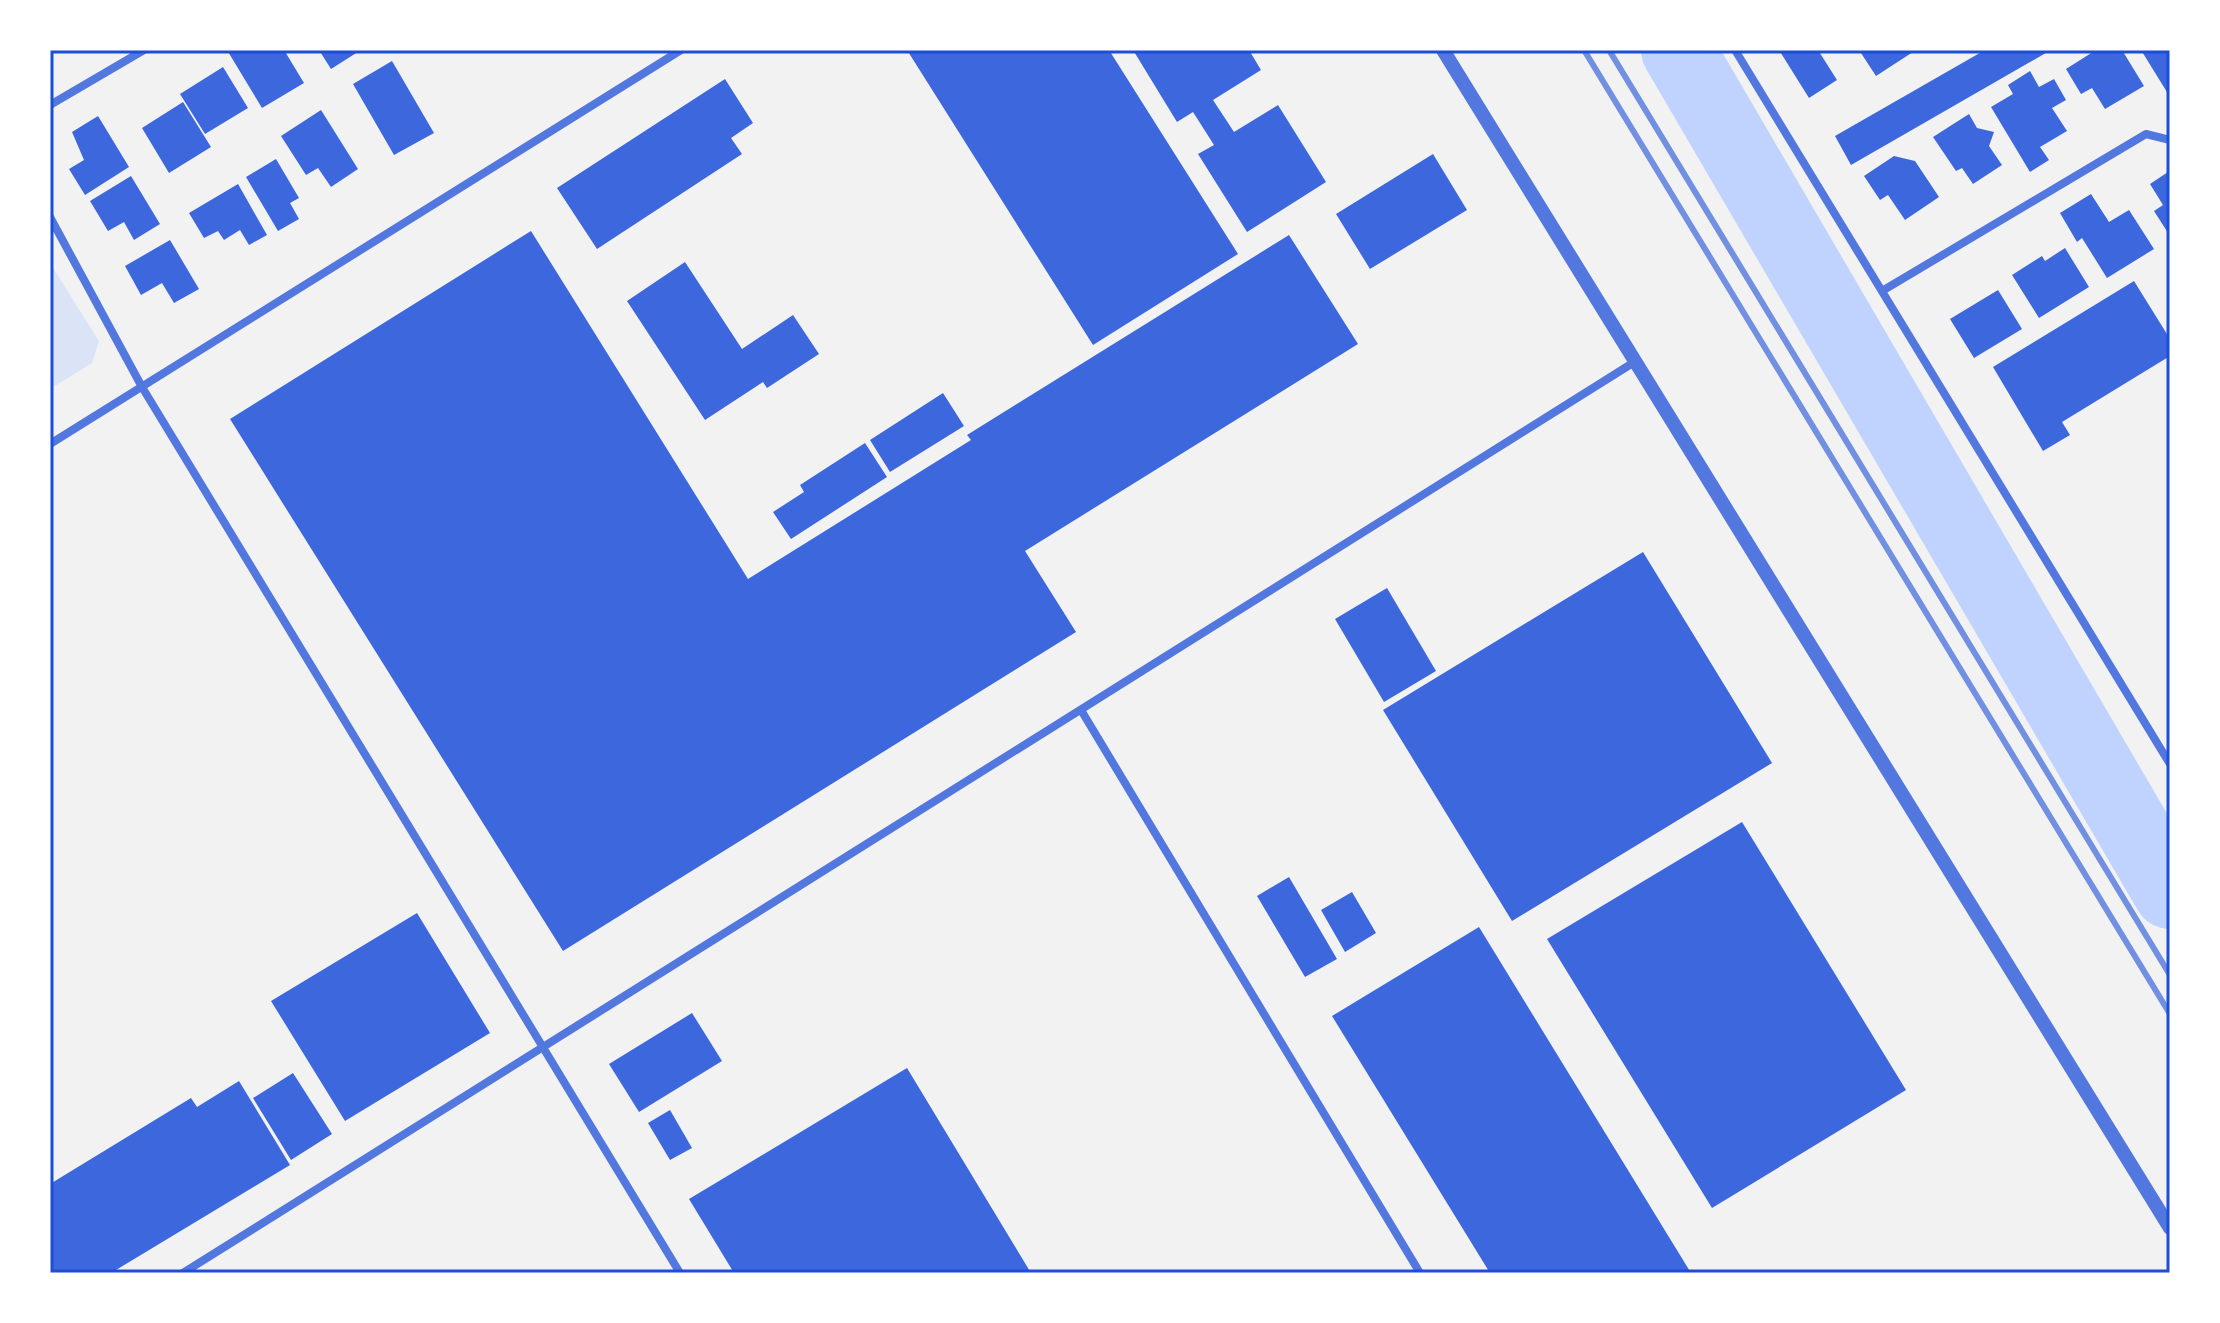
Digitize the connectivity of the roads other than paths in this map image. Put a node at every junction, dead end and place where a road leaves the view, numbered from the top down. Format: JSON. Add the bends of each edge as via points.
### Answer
{"nodes":[{"id":1,"x":144,"y":50,"type":"edge"},
{"id":2,"x":681,"y":50,"type":"edge"},
{"id":3,"x":1443,"y":50,"type":"edge"},
{"id":4,"x":1735,"y":50,"type":"edge"},
{"id":5,"x":50,"y":105,"type":"edge"},
{"id":6,"x":2170,"y":140,"type":"edge"},
{"id":7,"x":50,"y":217,"type":"edge"},
{"id":8,"x":1882,"y":291,"type":"junction"},
{"id":9,"x":1636,"y":361,"type":"junction"},
{"id":10,"x":142,"y":387,"type":"junction"},
{"id":11,"x":50,"y":444,"type":"edge"},
{"id":12,"x":1081,"y":710,"type":"junction"},
{"id":13,"x":2170,"y":764,"type":"edge"},
{"id":14,"x":545,"y":1047,"type":"junction"},
{"id":15,"x":2170,"y":1228,"type":"edge"},
{"id":16,"x":183,"y":1273,"type":"edge"},
{"id":17,"x":680,"y":1273,"type":"edge"},
{"id":18,"x":1420,"y":1273,"type":"edge"}],
"edges":[{"from":1,"to":5,"type":"street"},
{"from":2,"to":10,"type":"street"},
{"from":3,"to":9,"type":"street"},
{"from":4,"to":8,"type":"street"},
{"from":6,"to":8,"type":"street","via":[[2146,134]]},
{"from":7,"to":10,"type":"street"},
{"from":8,"to":13,"type":"street"},
{"from":9,"to":12,"type":"street"},
{"from":9,"to":15,"type":"street"},
{"from":10,"to":11,"type":"street"},
{"from":10,"to":14,"type":"street"},
{"from":12,"to":14,"type":"street"},
{"from":12,"to":18,"type":"street"},
{"from":14,"to":16,"type":"street"},
{"from":14,"to":17,"type":"street"}]}
